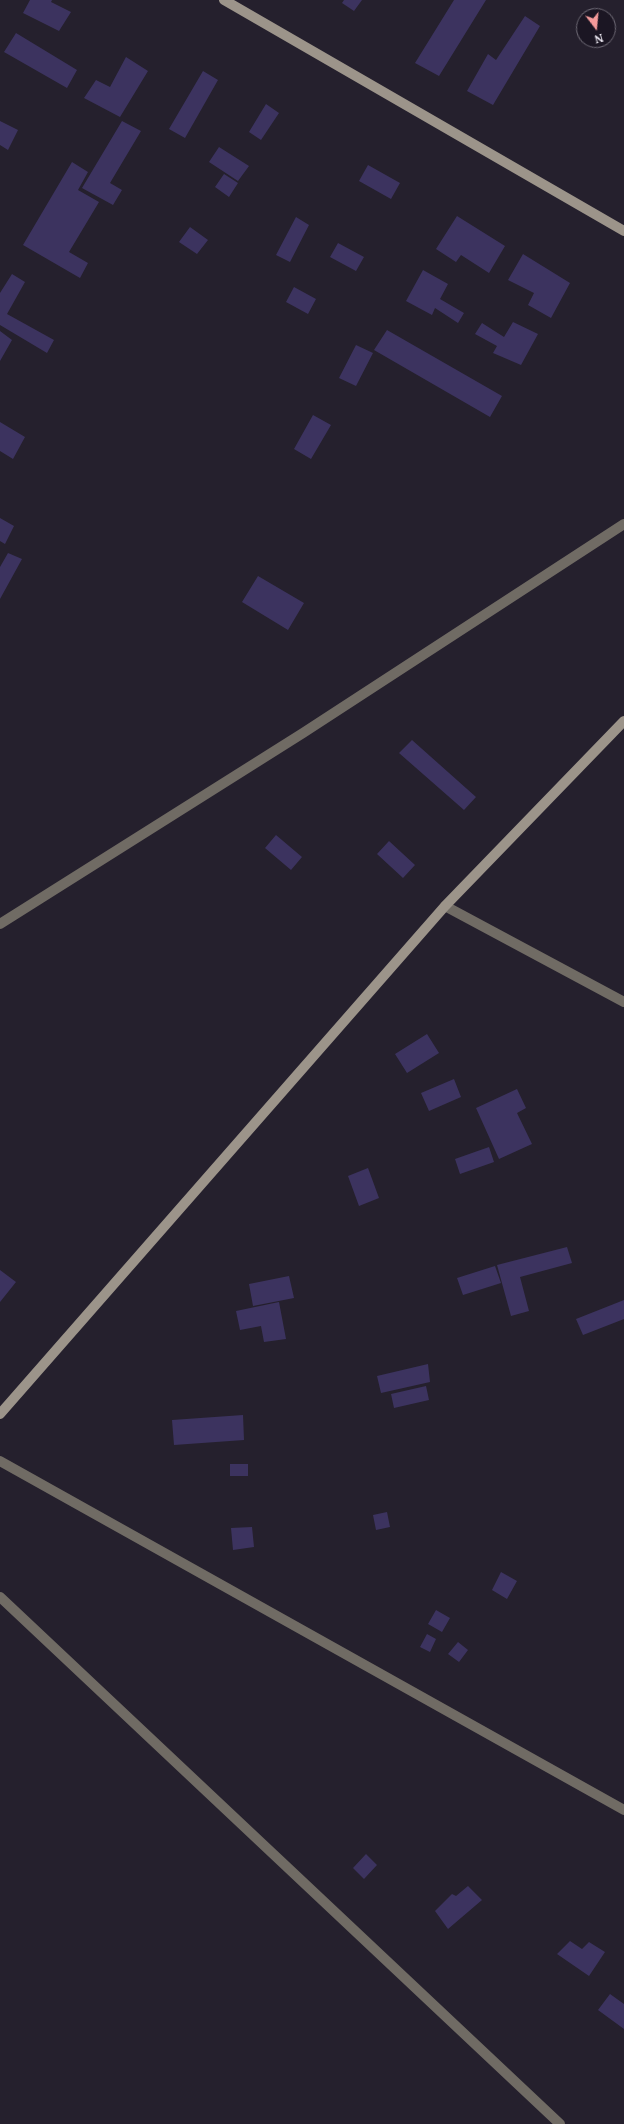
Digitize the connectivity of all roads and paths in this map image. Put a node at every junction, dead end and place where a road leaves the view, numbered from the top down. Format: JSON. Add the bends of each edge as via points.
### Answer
{"nodes":[{"id":1,"x":224,"y":0,"type":"edge"},
{"id":2,"x":624,"y":231,"type":"edge"},
{"id":3,"x":624,"y":524,"type":"edge"},
{"id":4,"x":624,"y":721,"type":"edge"},
{"id":5,"x":445,"y":906,"type":"junction"},
{"id":6,"x":0,"y":924,"type":"edge"},
{"id":7,"x":624,"y":1002,"type":"edge"},
{"id":8,"x":0,"y":1414,"type":"edge"},
{"id":9,"x":0,"y":1461,"type":"edge"},
{"id":10,"x":0,"y":1597,"type":"edge"},
{"id":11,"x":624,"y":1810,"type":"edge"},
{"id":12,"x":560,"y":2124,"type":"edge"}],
"edges":[{"from":1,"to":2,"type":"street"},
{"from":3,"to":6,"type":"street","via":[[303,733]]},
{"from":4,"to":5,"type":"street"},
{"from":5,"to":7,"type":"street"},
{"from":5,"to":8,"type":"street"},
{"from":9,"to":11,"type":"street"},
{"from":10,"to":12,"type":"street"}]}
